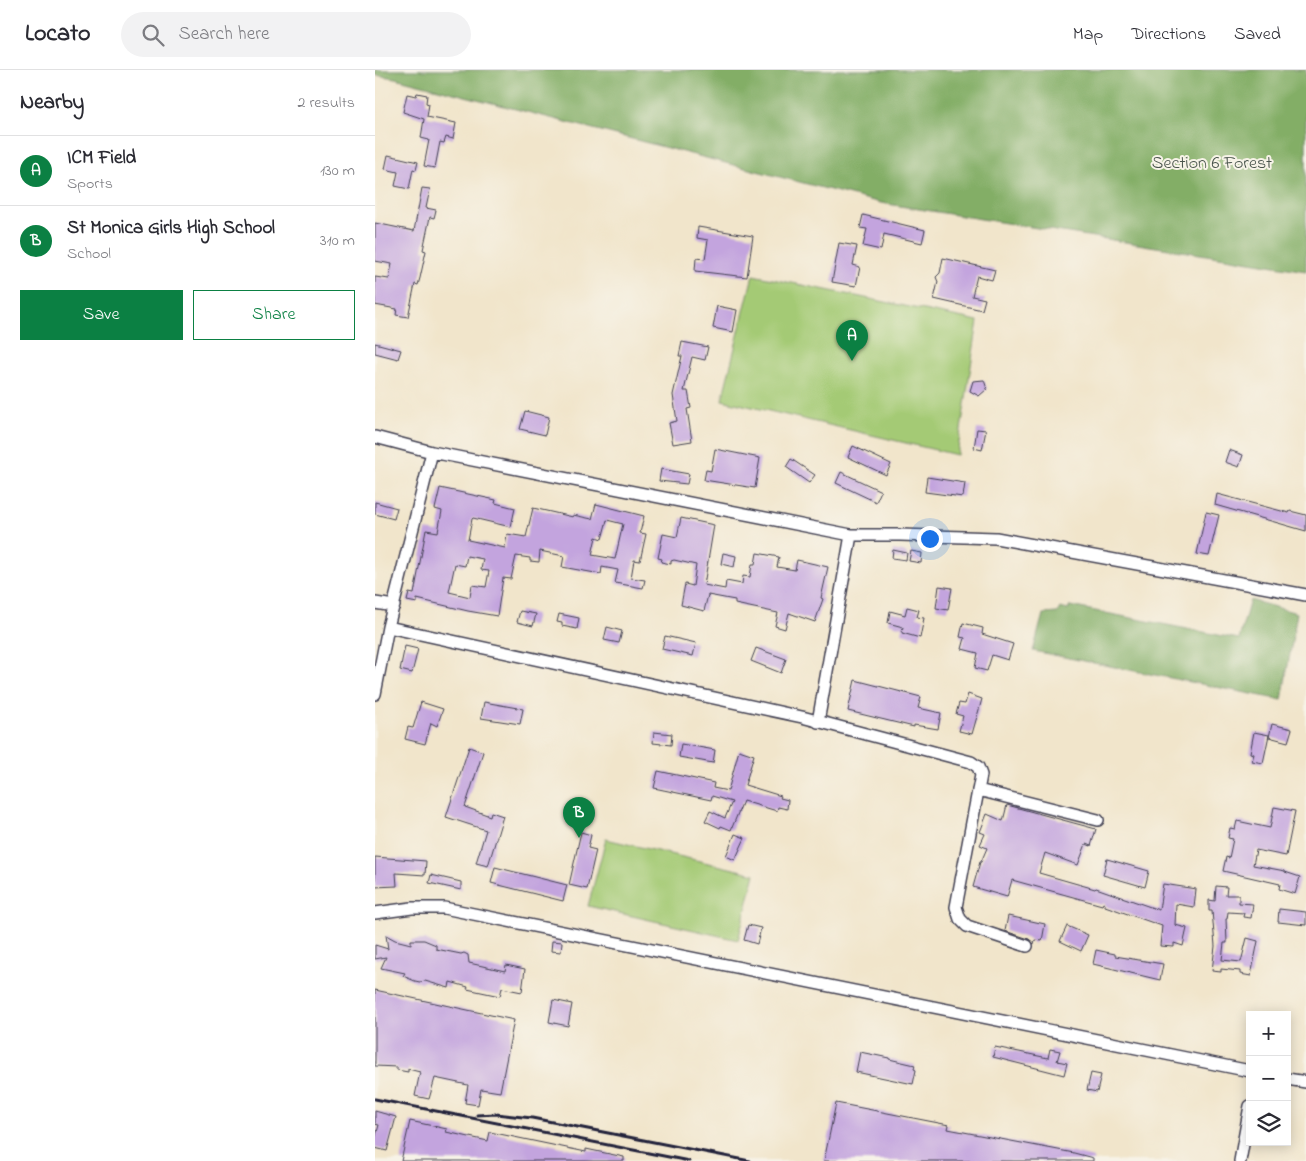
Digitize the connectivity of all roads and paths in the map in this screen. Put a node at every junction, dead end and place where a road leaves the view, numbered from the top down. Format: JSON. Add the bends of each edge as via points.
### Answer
{"nodes":[{"id":1,"x":375,"y":437,"type":"edge"},
{"id":2,"x":432,"y":452,"type":"junction"},
{"id":3,"x":851,"y":535,"type":"junction"},
{"id":4,"x":1306,"y":595,"type":"edge"},
{"id":5,"x":375,"y":603,"type":"edge"},
{"id":6,"x":393,"y":606,"type":"junction"},
{"id":7,"x":389,"y":626,"type":"junction"},
{"id":8,"x":375,"y":694,"type":"edge"},
{"id":9,"x":818,"y":722,"type":"junction"},
{"id":10,"x":978,"y":790,"type":"junction"},
{"id":11,"x":1098,"y":820,"type":"dead end"},
{"id":12,"x":375,"y":912,"type":"edge"},
{"id":13,"x":1027,"y":946,"type":"dead end"},
{"id":14,"x":1246,"y":1070,"type":"edge"},
{"id":15,"x":1291,"y":1080,"type":"edge"},
{"id":16,"x":1306,"y":1082,"type":"edge"},
{"id":17,"x":1246,"y":1128,"type":"edge"},
{"id":18,"x":1240,"y":1161,"type":"edge"}],
"edges":[{"from":1,"to":2,"type":"street"},
{"from":2,"to":3,"type":"street"},
{"from":2,"to":6,"type":"street"},
{"from":3,"to":4,"type":"street","via":[[996,538]]},
{"from":3,"to":9,"type":"street"},
{"from":5,"to":6,"type":"street"},
{"from":6,"to":7,"type":"street"},
{"from":7,"to":8,"type":"street"},
{"from":7,"to":9,"type":"street"},
{"from":9,"to":10,"type":"street","via":[[971,762],[981,775]]},
{"from":10,"to":11,"type":"street"},
{"from":10,"to":13,"type":"street","via":[[956,907],[960,919],[967,926]]},
{"from":12,"to":14,"type":"street","via":[[444,908]]},
{"from":15,"to":16,"type":"street"},
{"from":17,"to":18,"type":"street"}]}
